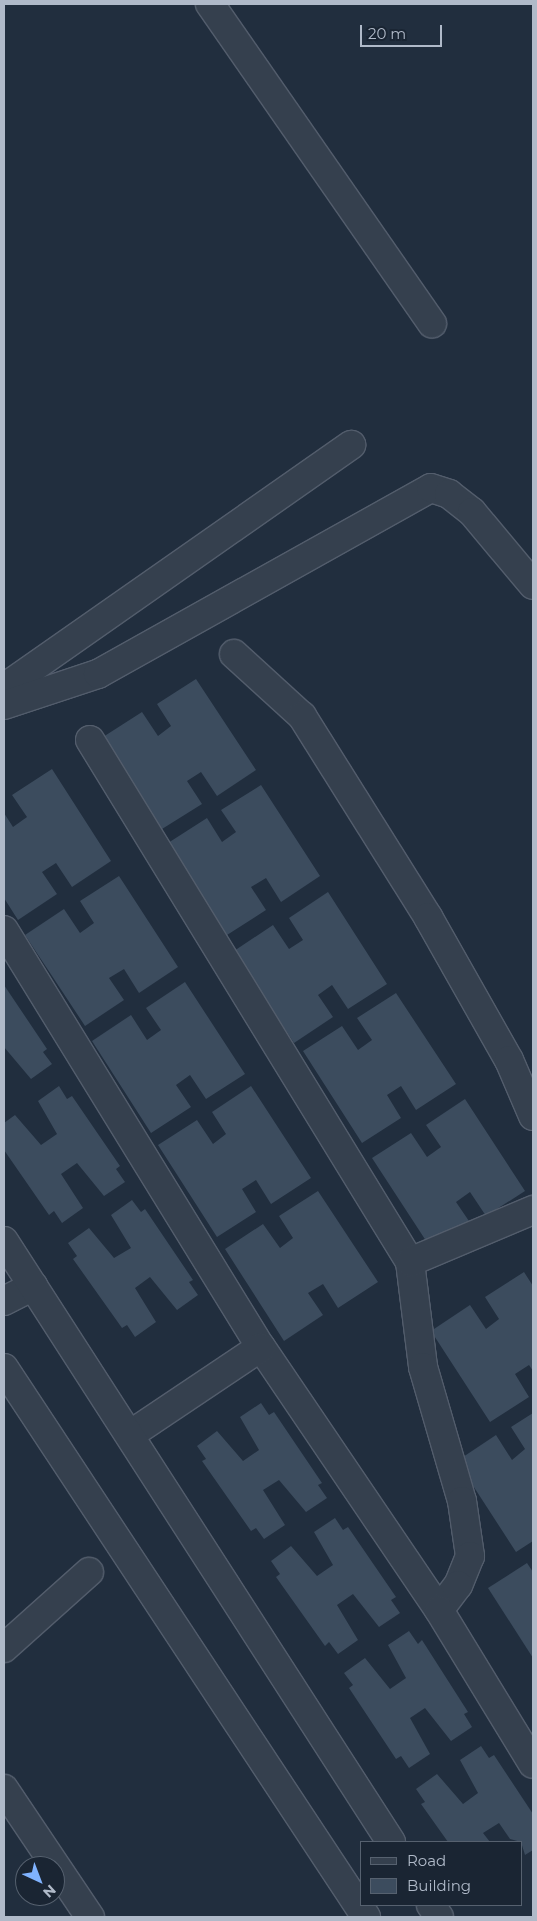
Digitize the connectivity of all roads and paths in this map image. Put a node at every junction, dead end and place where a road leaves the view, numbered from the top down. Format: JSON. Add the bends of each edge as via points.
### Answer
{"nodes":[{"id":1,"x":210,"y":4,"type":"edge"},
{"id":2,"x":432,"y":324,"type":"dead end"},
{"id":3,"x":351,"y":444,"type":"dead end"},
{"id":4,"x":533,"y":585,"type":"edge"},
{"id":5,"x":234,"y":654,"type":"dead end"},
{"id":6,"x":4,"y":688,"type":"edge"},
{"id":7,"x":4,"y":705,"type":"edge"},
{"id":8,"x":90,"y":740,"type":"dead end"},
{"id":9,"x":4,"y":930,"type":"edge"},
{"id":10,"x":533,"y":1116,"type":"edge"},
{"id":11,"x":533,"y":1210,"type":"edge"},
{"id":12,"x":4,"y":1241,"type":"edge"},
{"id":13,"x":410,"y":1262,"type":"junction"},
{"id":14,"x":33,"y":1286,"type":"junction"},
{"id":15,"x":4,"y":1301,"type":"edge"},
{"id":16,"x":261,"y":1347,"type":"junction"},
{"id":17,"x":4,"y":1368,"type":"edge"},
{"id":18,"x":131,"y":1434,"type":"junction"},
{"id":19,"x":89,"y":1572,"type":"dead end"},
{"id":20,"x":439,"y":1610,"type":"junction"},
{"id":21,"x":4,"y":1648,"type":"edge"},
{"id":22,"x":533,"y":1764,"type":"edge"},
{"id":23,"x":4,"y":1789,"type":"edge"},
{"id":24,"x":390,"y":1841,"type":"edge"},
{"id":25,"x":432,"y":1906,"type":"edge"},
{"id":26,"x":90,"y":1917,"type":"edge"},
{"id":27,"x":366,"y":1917,"type":"edge"},
{"id":28,"x":439,"y":1917,"type":"edge"}],
"edges":[{"from":1,"to":2,"type":"street"},
{"from":3,"to":6,"type":"street"},
{"from":4,"to":7,"type":"street","via":[[472,512],[449,494],[431,488],[98,674]]},
{"from":5,"to":10,"type":"street","via":[[302,716],[428,917],[509,1060]]},
{"from":8,"to":13,"type":"street"},
{"from":9,"to":16,"type":"street"},
{"from":11,"to":13,"type":"street"},
{"from":12,"to":14,"type":"street"},
{"from":13,"to":20,"type":"street","via":[[423,1367],[462,1501],[470,1556],[458,1586]]},
{"from":14,"to":15,"type":"street"},
{"from":14,"to":18,"type":"street"},
{"from":16,"to":18,"type":"street"},
{"from":16,"to":20,"type":"street"},
{"from":17,"to":27,"type":"street"},
{"from":18,"to":24,"type":"street"},
{"from":19,"to":21,"type":"street"},
{"from":20,"to":22,"type":"street"},
{"from":23,"to":26,"type":"street"},
{"from":25,"to":28,"type":"street"}]}
